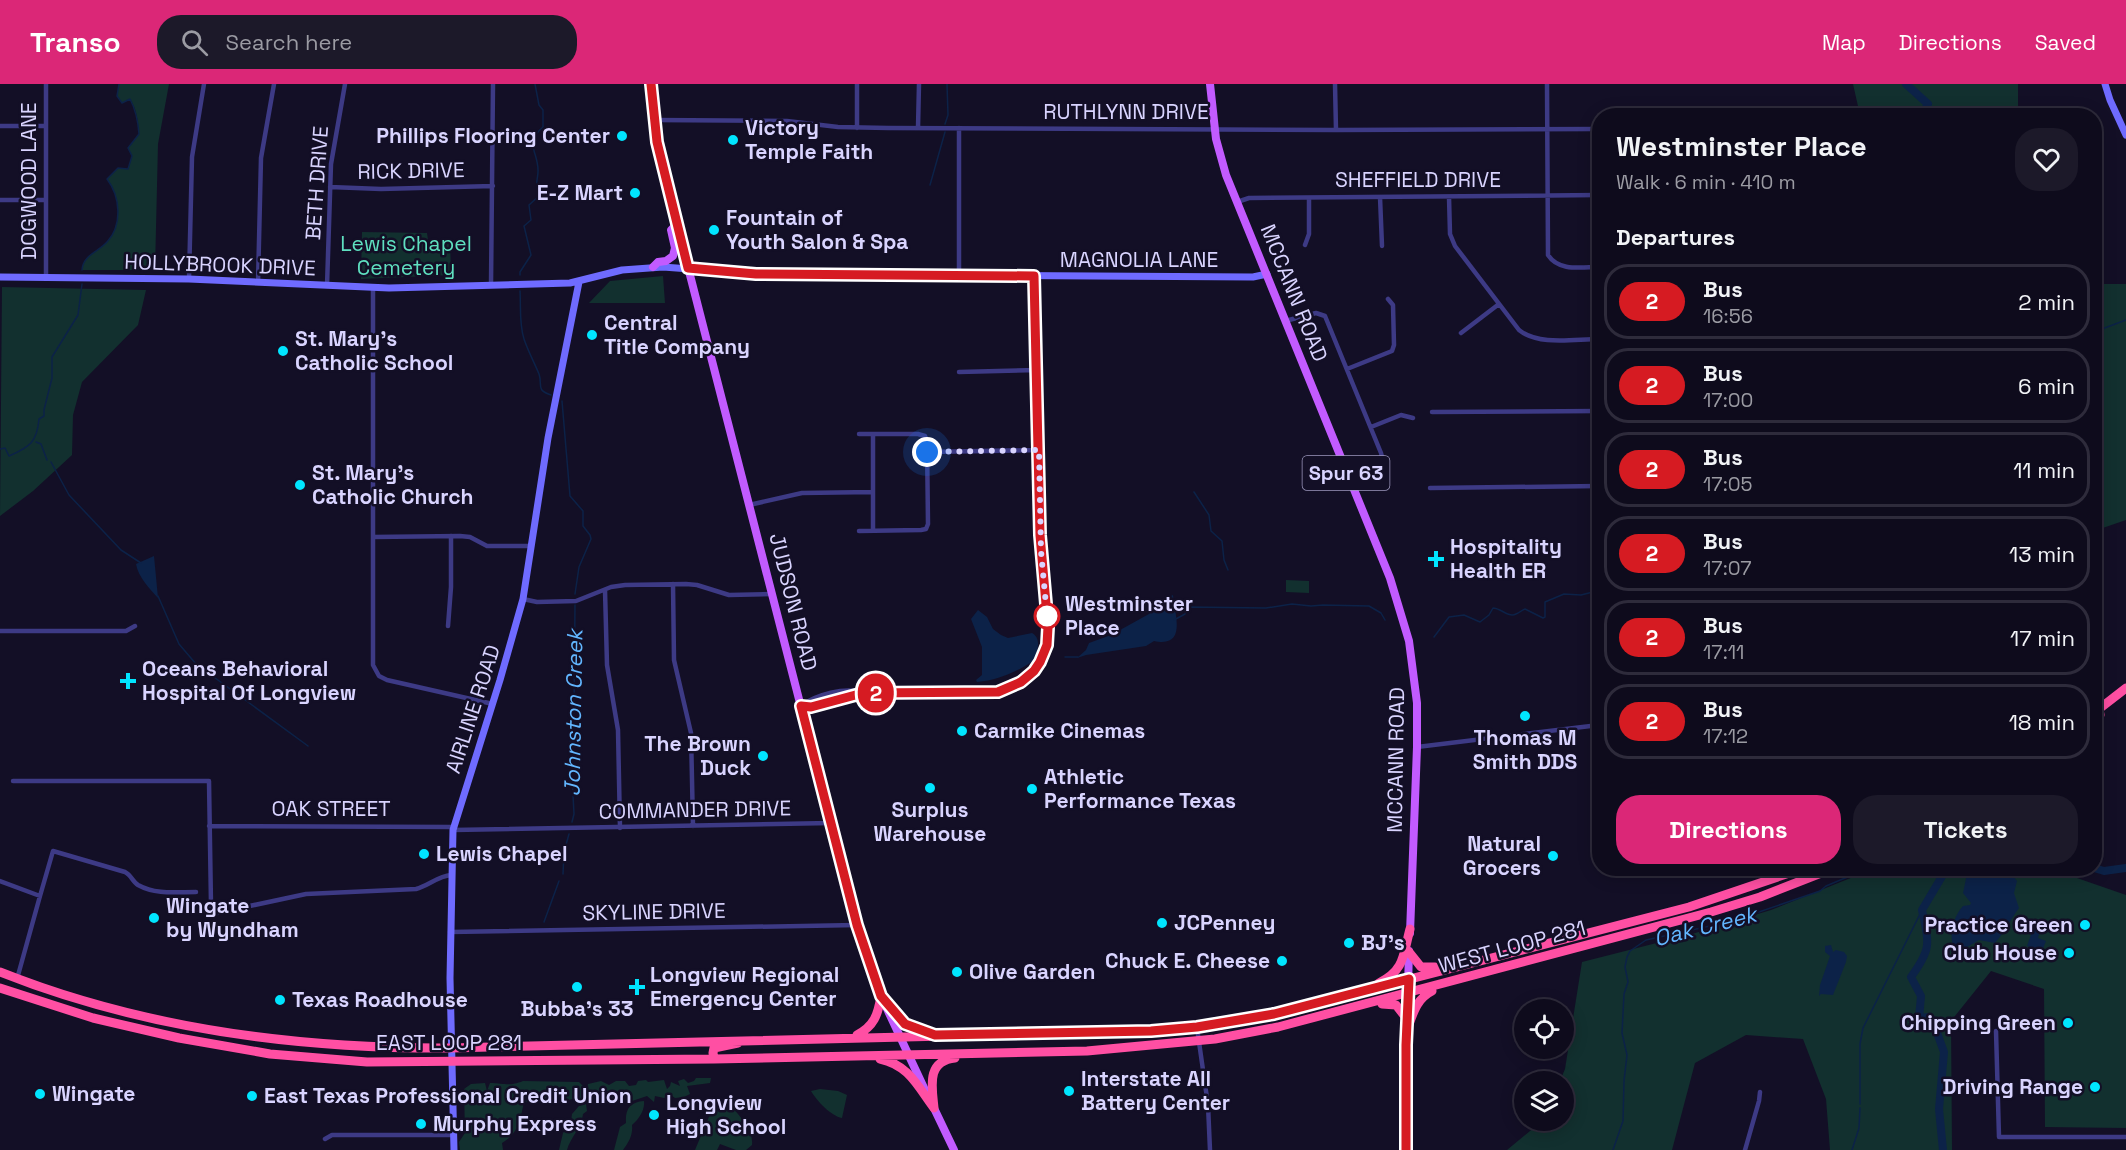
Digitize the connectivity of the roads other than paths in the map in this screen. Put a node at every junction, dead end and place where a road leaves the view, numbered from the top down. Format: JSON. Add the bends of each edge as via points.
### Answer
{"nodes":[{"id":1,"x":46,"y":84,"type":"edge"},
{"id":2,"x":204,"y":84,"type":"edge"},
{"id":3,"x":274,"y":84,"type":"edge"},
{"id":4,"x":345,"y":84,"type":"edge"},
{"id":5,"x":493,"y":84,"type":"edge"},
{"id":6,"x":651,"y":84,"type":"edge"},
{"id":7,"x":857,"y":84,"type":"edge"},
{"id":8,"x":919,"y":84,"type":"edge"},
{"id":9,"x":1210,"y":84,"type":"edge"},
{"id":10,"x":1335,"y":84,"type":"edge"},
{"id":11,"x":1546,"y":84,"type":"edge"},
{"id":12,"x":2105,"y":84,"type":"edge"},
{"id":13,"x":654,"y":120,"type":"junction"},
{"id":14,"x":0,"y":126,"type":"edge"},
{"id":15,"x":46,"y":126,"type":"junction"},
{"id":16,"x":857,"y":128,"type":"junction"},
{"id":17,"x":918,"y":128,"type":"junction"},
{"id":18,"x":959,"y":128,"type":"junction"},
{"id":19,"x":1215,"y":129,"type":"junction"},
{"id":20,"x":1592,"y":129,"type":"edge"},
{"id":21,"x":1336,"y":130,"type":"junction"},
{"id":22,"x":1546,"y":130,"type":"junction"},
{"id":23,"x":2126,"y":135,"type":"edge"},
{"id":24,"x":493,"y":186,"type":"junction"},
{"id":25,"x":330,"y":187,"type":"junction"},
{"id":26,"x":1592,"y":195,"type":"edge"},
{"id":27,"x":1547,"y":196,"type":"junction"},
{"id":28,"x":1380,"y":197,"type":"junction"},
{"id":29,"x":1449,"y":197,"type":"junction"},
{"id":30,"x":1309,"y":198,"type":"junction"},
{"id":31,"x":0,"y":200,"type":"edge"},
{"id":32,"x":46,"y":200,"type":"junction"},
{"id":33,"x":1237,"y":202,"type":"junction"},
{"id":34,"x":677,"y":224,"type":"junction"},
{"id":35,"x":1305,"y":245,"type":"dead end"},
{"id":36,"x":1382,"y":246,"type":"dead end"},
{"id":37,"x":653,"y":267,"type":"junction"},
{"id":38,"x":1592,"y":267,"type":"edge"},
{"id":39,"x":688,"y":268,"type":"junction"},
{"id":40,"x":1267,"y":274,"type":"junction"},
{"id":41,"x":959,"y":275,"type":"junction"},
{"id":42,"x":1034,"y":276,"type":"junction"},
{"id":43,"x":0,"y":277,"type":"edge"},
{"id":44,"x":46,"y":278,"type":"junction"},
{"id":45,"x":189,"y":279,"type":"junction"},
{"id":46,"x":579,"y":282,"type":"junction"},
{"id":47,"x":258,"y":283,"type":"junction"},
{"id":48,"x":327,"y":285,"type":"junction"},
{"id":49,"x":491,"y":285,"type":"junction"},
{"id":50,"x":373,"y":288,"type":"junction"},
{"id":51,"x":1388,"y":299,"type":"dead end"},
{"id":52,"x":1499,"y":304,"type":"junction"},
{"id":53,"x":1286,"y":321,"type":"junction"},
{"id":54,"x":1461,"y":333,"type":"dead end"},
{"id":55,"x":1592,"y":339,"type":"edge"},
{"id":56,"x":1347,"y":369,"type":"junction"},
{"id":57,"x":1037,"y":370,"type":"junction"},
{"id":58,"x":959,"y":372,"type":"dead end"},
{"id":59,"x":1592,"y":411,"type":"edge"},
{"id":60,"x":1432,"y":412,"type":"dead end"},
{"id":61,"x":1413,"y":418,"type":"dead end"},
{"id":62,"x":1371,"y":427,"type":"junction"},
{"id":63,"x":859,"y":434,"type":"dead end"},
{"id":64,"x":873,"y":434,"type":"junction"},
{"id":65,"x":1039,"y":450,"type":"junction"},
{"id":66,"x":927,"y":452,"type":"junction"},
{"id":67,"x":1349,"y":478,"type":"junction"},
{"id":68,"x":1592,"y":486,"type":"edge"},
{"id":69,"x":1430,"y":488,"type":"dead end"},
{"id":70,"x":873,"y":492,"type":"junction"},
{"id":71,"x":749,"y":506,"type":"junction"},
{"id":72,"x":859,"y":531,"type":"dead end"},
{"id":73,"x":873,"y":531,"type":"junction"},
{"id":74,"x":451,"y":536,"type":"junction"},
{"id":75,"x":373,"y":537,"type":"junction"},
{"id":76,"x":532,"y":546,"type":"junction"},
{"id":77,"x":673,"y":584,"type":"junction"},
{"id":78,"x":604,"y":590,"type":"junction"},
{"id":79,"x":772,"y":594,"type":"junction"},
{"id":80,"x":523,"y":599,"type":"junction"},
{"id":81,"x":135,"y":626,"type":"dead end"},
{"id":82,"x":448,"y":626,"type":"dead end"},
{"id":83,"x":0,"y":631,"type":"edge"},
{"id":84,"x":2126,"y":681,"type":"edge"},
{"id":85,"x":2126,"y":688,"type":"edge"},
{"id":86,"x":2126,"y":696,"type":"edge"},
{"id":87,"x":2102,"y":700,"type":"edge"},
{"id":88,"x":493,"y":704,"type":"junction"},
{"id":89,"x":801,"y":706,"type":"junction"},
{"id":90,"x":2102,"y":707,"type":"edge"},
{"id":91,"x":2102,"y":714,"type":"edge"},
{"id":92,"x":1592,"y":726,"type":"edge"},
{"id":93,"x":1418,"y":747,"type":"junction"},
{"id":94,"x":13,"y":781,"type":"dead end"},
{"id":95,"x":831,"y":823,"type":"junction"},
{"id":96,"x":209,"y":826,"type":"junction"},
{"id":97,"x":693,"y":826,"type":"junction"},
{"id":98,"x":620,"y":828,"type":"junction"},
{"id":99,"x":453,"y":829,"type":"junction"},
{"id":100,"x":451,"y":875,"type":"junction"},
{"id":101,"x":1782,"y":876,"type":"edge"},
{"id":102,"x":1802,"y":876,"type":"edge"},
{"id":103,"x":1813,"y":876,"type":"edge"},
{"id":104,"x":0,"y":881,"type":"edge"},
{"id":105,"x":1784,"y":888,"type":"junction"},
{"id":106,"x":196,"y":892,"type":"dead end"},
{"id":107,"x":40,"y":896,"type":"junction"},
{"id":108,"x":1661,"y":914,"type":"junction"},
{"id":109,"x":857,"y":925,"type":"junction"},
{"id":110,"x":1410,"y":928,"type":"junction"},
{"id":111,"x":450,"y":932,"type":"junction"},
{"id":112,"x":1579,"y":934,"type":"junction"},
{"id":113,"x":1622,"y":936,"type":"junction"},
{"id":114,"x":1409,"y":952,"type":"junction"},
{"id":115,"x":1547,"y":956,"type":"junction"},
{"id":116,"x":1459,"y":965,"type":"junction"},
{"id":117,"x":0,"y":972,"type":"edge"},
{"id":118,"x":17,"y":979,"type":"junction"},
{"id":119,"x":1409,"y":979,"type":"junction"},
{"id":120,"x":1447,"y":983,"type":"junction"},
{"id":121,"x":0,"y":988,"type":"edge"},
{"id":122,"x":1362,"y":991,"type":"junction"},
{"id":123,"x":1408,"y":993,"type":"junction"},
{"id":124,"x":881,"y":996,"type":"junction"},
{"id":125,"x":1364,"y":1005,"type":"junction"},
{"id":126,"x":1407,"y":1019,"type":"junction"},
{"id":127,"x":189,"y":1026,"type":"junction"},
{"id":128,"x":1197,"y":1027,"type":"junction"},
{"id":129,"x":138,"y":1029,"type":"junction"},
{"id":130,"x":1407,"y":1030,"type":"junction"},
{"id":131,"x":1996,"y":1031,"type":"dead end"},
{"id":132,"x":1082,"y":1032,"type":"junction"},
{"id":133,"x":935,"y":1035,"type":"junction"},
{"id":134,"x":898,"y":1036,"type":"junction"},
{"id":135,"x":854,"y":1037,"type":"junction"},
{"id":136,"x":752,"y":1039,"type":"junction"},
{"id":137,"x":1199,"y":1041,"type":"junction"},
{"id":138,"x":293,"y":1042,"type":"junction"},
{"id":139,"x":234,"y":1048,"type":"junction"},
{"id":140,"x":451,"y":1048,"type":"junction"},
{"id":141,"x":1064,"y":1052,"type":"junction"},
{"id":142,"x":981,"y":1053,"type":"junction"},
{"id":143,"x":908,"y":1055,"type":"junction"},
{"id":144,"x":863,"y":1056,"type":"junction"},
{"id":145,"x":714,"y":1059,"type":"junction"},
{"id":146,"x":452,"y":1063,"type":"junction"},
{"id":147,"x":1760,"y":1092,"type":"dead end"},
{"id":148,"x":934,"y":1108,"type":"junction"},
{"id":149,"x":452,"y":1135,"type":"junction"},
{"id":150,"x":2126,"y":1137,"type":"edge"},
{"id":151,"x":325,"y":1139,"type":"dead end"},
{"id":152,"x":454,"y":1150,"type":"edge"},
{"id":153,"x":954,"y":1150,"type":"edge"},
{"id":154,"x":1210,"y":1150,"type":"edge"},
{"id":155,"x":1406,"y":1150,"type":"edge"},
{"id":156,"x":1745,"y":1150,"type":"edge"}],
"edges":[{"from":1,"to":15,"type":"street","name":"DOGWOOD LANE"},
{"from":2,"to":45,"type":"street","via":[[192,150]]},
{"from":3,"to":47,"type":"street","via":[[261,158]]},
{"from":4,"to":25,"type":"street","name":"BETH DRIVE","via":[[332,152]]},
{"from":5,"to":24,"type":"street"},
{"from":6,"to":13,"type":"main road","name":"JUDSON ROAD"},
{"from":7,"to":16,"type":"street"},
{"from":8,"to":17,"type":"street"},
{"from":9,"to":19,"type":"main road","name":"MCCANN ROAD","number":"Spur 63"},
{"from":10,"to":21,"type":"street"},
{"from":11,"to":22,"type":"street"},
{"from":12,"to":23,"type":"main road"},
{"from":13,"to":16,"type":"street","name":"RUTHLYNN DRIVE","via":[[788,121]]},
{"from":13,"to":34,"type":"main road","name":"JUDSON ROAD"},
{"from":14,"to":15,"type":"street"},
{"from":15,"to":32,"type":"street","name":"DOGWOOD LANE"},
{"from":16,"to":17,"type":"street","name":"RUTHLYNN DRIVE"},
{"from":17,"to":18,"type":"street","name":"RUTHLYNN DRIVE"},
{"from":18,"to":19,"type":"street","name":"RUTHLYNN DRIVE"},
{"from":18,"to":41,"type":"street"},
{"from":19,"to":21,"type":"street","name":"RUTHLYNN DRIVE"},
{"from":19,"to":33,"type":"main road","name":"MCCANN ROAD","number":"Spur 63"},
{"from":20,"to":22,"type":"street","name":"RUTHLYNN DRIVE"},
{"from":21,"to":22,"type":"street","name":"RUTHLYNN DRIVE"},
{"from":22,"to":27,"type":"street"},
{"from":24,"to":25,"type":"street","name":"RICK DRIVE"},
{"from":24,"to":49,"type":"street"},
{"from":25,"to":48,"type":"street","name":"BETH DRIVE"},
{"from":26,"to":27,"type":"street","name":"SHEFFIELD DRIVE"},
{"from":27,"to":29,"type":"street","name":"SHEFFIELD DRIVE"},
{"from":27,"to":38,"type":"street","via":[[1549,257],[1562,267]]},
{"from":28,"to":29,"type":"street","name":"SHEFFIELD DRIVE"},
{"from":28,"to":30,"type":"street","name":"SHEFFIELD DRIVE"},
{"from":28,"to":36,"type":"street"},
{"from":29,"to":52,"type":"street","via":[[1453,243]]},
{"from":30,"to":33,"type":"street","name":"SHEFFIELD DRIVE","via":[[1249,198]]},
{"from":30,"to":35,"type":"street","via":[[1309,234]]},
{"from":31,"to":32,"type":"street"},
{"from":32,"to":44,"type":"street","name":"DOGWOOD LANE"},
{"from":33,"to":40,"type":"main road","name":"MCCANN ROAD","number":"Spur 63"},
{"from":34,"to":37,"type":"main road","via":[[671,230],[674,256]]},
{"from":34,"to":39,"type":"main road","name":"JUDSON ROAD"},
{"from":37,"to":39,"type":"main road","name":"HOLLYBROOK DRIVE"},
{"from":37,"to":46,"type":"main road","name":"HOLLYBROOK DRIVE","via":[[622,270]]},
{"from":39,"to":41,"type":"main road","name":"MAGNOLIA LANE","via":[[756,274]]},
{"from":39,"to":71,"type":"main road","name":"JUDSON ROAD"},
{"from":40,"to":42,"type":"main road","name":"MAGNOLIA LANE","via":[[1252,278]]},
{"from":40,"to":53,"type":"main road","name":"MCCANN ROAD","number":"Spur 63"},
{"from":41,"to":42,"type":"main road","name":"MAGNOLIA LANE"},
{"from":42,"to":57,"type":"street"},
{"from":43,"to":44,"type":"main road","name":"HOLLYBROOK DRIVE"},
{"from":44,"to":45,"type":"main road","name":"HOLLYBROOK DRIVE"},
{"from":45,"to":47,"type":"main road","name":"HOLLYBROOK DRIVE"},
{"from":46,"to":49,"type":"main road","name":"HOLLYBROOK DRIVE"},
{"from":46,"to":76,"type":"main road","name":"AIRLINE ROAD","via":[[548,438]]},
{"from":47,"to":48,"type":"main road","name":"HOLLYBROOK DRIVE"},
{"from":48,"to":50,"type":"main road","name":"HOLLYBROOK DRIVE"},
{"from":49,"to":50,"type":"main road","name":"HOLLYBROOK DRIVE"},
{"from":50,"to":75,"type":"street"},
{"from":51,"to":56,"type":"street","via":[[1394,306],[1392,351]]},
{"from":52,"to":54,"type":"street"},
{"from":52,"to":55,"type":"street","via":[[1528,336]]},
{"from":53,"to":56,"type":"street","via":[[1324,315]]},
{"from":53,"to":67,"type":"main road","name":"MCCANN ROAD","number":"Spur 63"},
{"from":56,"to":62,"type":"street"},
{"from":57,"to":58,"type":"street"},
{"from":57,"to":65,"type":"street"},
{"from":59,"to":60,"type":"street"},
{"from":61,"to":62,"type":"street","via":[[1401,415]]},
{"from":62,"to":67,"type":"street","via":[[1382,463]]},
{"from":63,"to":64,"type":"street"},
{"from":64,"to":66,"type":"street","via":[[924,435]]},
{"from":64,"to":70,"type":"street"},
{"from":65,"to":66,"type":"street"},
{"from":65,"to":89,"type":"street","via":[[1041,558],[1048,634],[1038,665],[1021,682],[998,692],[856,690],[809,700]]},
{"from":66,"to":73,"type":"street","via":[[926,529]]},
{"from":67,"to":93,"type":"main road","name":"MCCANN ROAD","number":"Spur 63","via":[[1405,622],[1415,674]]},
{"from":68,"to":69,"type":"street"},
{"from":70,"to":71,"type":"street","via":[[811,492]]},
{"from":70,"to":73,"type":"street"},
{"from":71,"to":79,"type":"main road","name":"JUDSON ROAD"},
{"from":72,"to":73,"type":"street"},
{"from":74,"to":75,"type":"street"},
{"from":74,"to":76,"type":"street","via":[[468,537],[489,546]]},
{"from":74,"to":82,"type":"street"},
{"from":75,"to":88,"type":"street","via":[[375,671],[391,681]]},
{"from":76,"to":80,"type":"main road","name":"AIRLINE ROAD"},
{"from":77,"to":78,"type":"street","via":[[621,585]]},
{"from":77,"to":79,"type":"street","via":[[697,585],[729,595]]},
{"from":77,"to":97,"type":"street","via":[[675,664],[692,733]]},
{"from":78,"to":80,"type":"street","via":[[571,601]]},
{"from":78,"to":98,"type":"street","via":[[607,665],[618,730]]},
{"from":79,"to":89,"type":"main road","name":"JUDSON ROAD"},
{"from":80,"to":88,"type":"main road","name":"AIRLINE ROAD"},
{"from":81,"to":83,"type":"street","via":[[126,631]]},
{"from":84,"to":87,"type":"highway"},
{"from":85,"to":90,"type":"highway"},
{"from":86,"to":91,"type":"highway"},
{"from":88,"to":99,"type":"main road","name":"AIRLINE ROAD"},
{"from":89,"to":95,"type":"main road","name":"JUDSON ROAD"},
{"from":92,"to":93,"type":"street"},
{"from":93,"to":110,"type":"main road","name":"MCCANN ROAD","number":"Spur 63"},
{"from":94,"to":96,"type":"street","via":[[209,781]]},
{"from":95,"to":97,"type":"street","name":"COMMANDER DRIVE"},
{"from":95,"to":109,"type":"main road","name":"JUDSON ROAD"},
{"from":96,"to":99,"type":"street","name":"OAK STREET"},
{"from":96,"to":100,"type":"street","via":[[211,905],[219,913],[311,894],[412,889]]},
{"from":97,"to":98,"type":"street","name":"COMMANDER DRIVE"},
{"from":98,"to":99,"type":"street","name":"COMMANDER DRIVE"},
{"from":99,"to":100,"type":"main road","name":"AIRLINE ROAD"},
{"from":100,"to":111,"type":"main road","name":"AIRLINE ROAD"},
{"from":101,"to":108,"type":"highway","name":"WEST LOOP 281"},
{"from":102,"to":105,"type":"highway"},
{"from":103,"to":105,"type":"highway","name":"WEST LOOP 281"},
{"from":104,"to":107,"type":"street"},
{"from":105,"to":113,"type":"highway","name":"WEST LOOP 281"},
{"from":106,"to":107,"type":"street","via":[[158,892],[137,885],[125,872],[53,851]]},
{"from":107,"to":118,"type":"street"},
{"from":108,"to":112,"type":"highway","name":"WEST LOOP 281"},
{"from":108,"to":113,"type":"highway","via":[[1653,921],[1623,929]]},
{"from":109,"to":111,"type":"street","name":"SKYLINE DRIVE"},
{"from":109,"to":124,"type":"main road","name":"JUDSON ROAD"},
{"from":110,"to":114,"type":"main road","name":"MCCANN ROAD","number":"Spur 63"},
{"from":110,"to":122,"type":"highway","via":[[1396,972]]},
{"from":111,"to":140,"type":"main road","name":"AIRLINE ROAD"},
{"from":112,"to":115,"type":"highway","via":[[1575,943],[1551,950]]},
{"from":112,"to":116,"type":"highway","name":"WEST LOOP 281"},
{"from":113,"to":115,"type":"highway","name":"WEST LOOP 281"},
{"from":114,"to":116,"type":"highway","via":[[1423,967]]},
{"from":114,"to":119,"type":"main road","name":"MCCANN ROAD","number":"Spur 63"},
{"from":115,"to":120,"type":"highway","name":"WEST LOOP 281"},
{"from":116,"to":119,"type":"highway","name":"WEST LOOP 281"},
{"from":117,"to":118,"type":"highway","name":"EAST LOOP 281"},
{"from":118,"to":127,"type":"highway","name":"EAST LOOP 281","via":[[103,1006]]},
{"from":119,"to":122,"type":"highway","name":"WEST LOOP 281"},
{"from":119,"to":123,"type":"main road","name":"MCCANN ROAD","number":"Spur 63"},
{"from":120,"to":123,"type":"highway","name":"WEST LOOP 281"},
{"from":120,"to":130,"type":"highway","via":[[1420,999]]},
{"from":121,"to":129,"type":"highway","name":"EAST LOOP 281"},
{"from":122,"to":128,"type":"highway","name":"WEST LOOP 281","via":[[1267,1015]]},
{"from":123,"to":125,"type":"highway","name":"WEST LOOP 281"},
{"from":123,"to":126,"type":"main road","name":"MCCANN ROAD","number":"Spur 63"},
{"from":124,"to":133,"type":"highway","via":[[905,1024]]},
{"from":124,"to":134,"type":"main road","name":"JUDSON ROAD"},
{"from":124,"to":135,"type":"highway","via":[[873,1023]]},
{"from":125,"to":126,"type":"highway","via":[[1394,1004]]},
{"from":125,"to":137,"type":"highway","name":"WEST LOOP 281","via":[[1270,1029]]},
{"from":126,"to":130,"type":"main road","name":"MCCANN ROAD","number":"Spur 63"},
{"from":127,"to":129,"type":"highway","via":[[141,1021]]},
{"from":127,"to":138,"type":"highway","name":"EAST LOOP 281"},
{"from":128,"to":132,"type":"highway","name":"WEST LOOP 281"},
{"from":128,"to":137,"type":"street"},
{"from":129,"to":139,"type":"highway","name":"EAST LOOP 281"},
{"from":130,"to":155,"type":"main road","name":"MCCANN ROAD","number":"Spur 63"},
{"from":131,"to":150,"type":"street","via":[[1999,1137]]},
{"from":132,"to":133,"type":"highway","name":"WEST LOOP 281"},
{"from":132,"to":141,"type":"highway","via":[[1079,1044]]},
{"from":133,"to":134,"type":"highway","name":"WEST LOOP 281"},
{"from":134,"to":135,"type":"highway","name":"EAST LOOP 281"},
{"from":134,"to":143,"type":"main road","name":"JUDSON ROAD"},
{"from":135,"to":136,"type":"highway","name":"EAST LOOP 281"},
{"from":136,"to":140,"type":"highway","name":"EAST LOOP 281"},
{"from":136,"to":145,"type":"highway","via":[[716,1047]]},
{"from":137,"to":141,"type":"highway","name":"WEST LOOP 281"},
{"from":137,"to":154,"type":"street"},
{"from":138,"to":139,"type":"highway","via":[[285,1050]]},
{"from":138,"to":140,"type":"highway","name":"EAST LOOP 281"},
{"from":139,"to":146,"type":"highway","name":"EAST LOOP 281","via":[[340,1060]]},
{"from":140,"to":146,"type":"main road","name":"AIRLINE ROAD"},
{"from":141,"to":142,"type":"highway","name":"WEST LOOP 281"},
{"from":142,"to":143,"type":"highway","name":"WEST LOOP 281"},
{"from":142,"to":148,"type":"highway","via":[[948,1059],[936,1068],[932,1079]]},
{"from":143,"to":144,"type":"highway","name":"EAST LOOP 281"},
{"from":143,"to":148,"type":"main road","name":"JUDSON ROAD"},
{"from":144,"to":145,"type":"highway","name":"EAST LOOP 281"},
{"from":144,"to":148,"type":"highway","via":[[898,1064]]},
{"from":145,"to":146,"type":"highway","name":"EAST LOOP 281"},
{"from":146,"to":149,"type":"main road","name":"AIRLINE ROAD"},
{"from":147,"to":156,"type":"street"},
{"from":148,"to":153,"type":"main road","name":"JUDSON ROAD"},
{"from":149,"to":151,"type":"street","via":[[332,1135]]},
{"from":149,"to":152,"type":"main road","name":"AIRLINE ROAD"}]}
